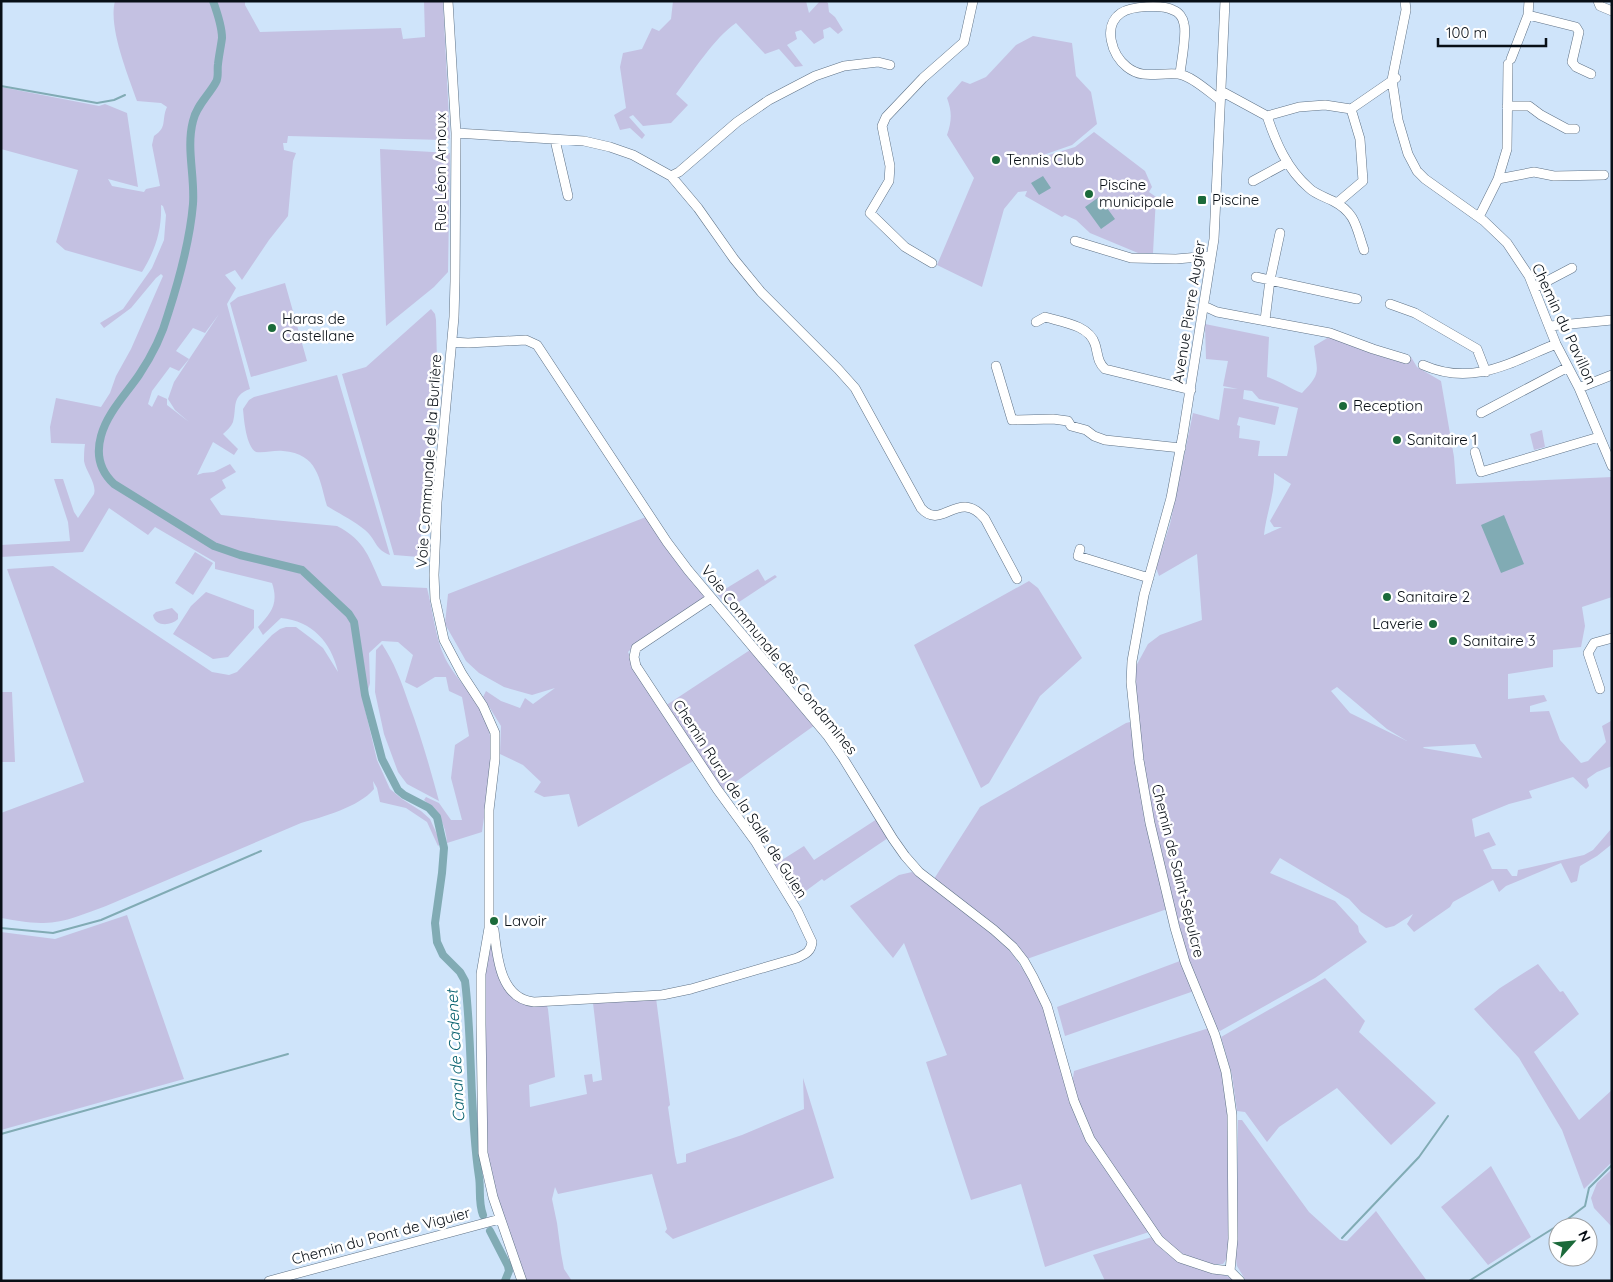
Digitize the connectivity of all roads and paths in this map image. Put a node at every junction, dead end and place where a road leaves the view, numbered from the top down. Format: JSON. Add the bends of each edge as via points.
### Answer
{"nodes":[{"id":1,"x":448,"y":1,"type":"edge"},
{"id":2,"x":973,"y":1,"type":"edge"},
{"id":3,"x":1225,"y":1,"type":"edge"},
{"id":4,"x":1405,"y":1,"type":"edge"},
{"id":5,"x":1530,"y":1,"type":"edge"},
{"id":6,"x":1598,"y":1,"type":"edge"},
{"id":7,"x":1612,"y":11,"type":"edge"},
{"id":8,"x":1528,"y":15,"type":"junction"},
{"id":9,"x":890,"y":65,"type":"dead end"},
{"id":10,"x":1180,"y":74,"type":"junction"},
{"id":11,"x":1592,"y":74,"type":"dead end"},
{"id":12,"x":1395,"y":79,"type":"junction"},
{"id":13,"x":1197,"y":83,"type":"junction"},
{"id":14,"x":1221,"y":93,"type":"junction"},
{"id":15,"x":1507,"y":106,"type":"junction"},
{"id":16,"x":1350,"y":109,"type":"junction"},
{"id":17,"x":1267,"y":116,"type":"junction"},
{"id":18,"x":1574,"y":129,"type":"dead end"},
{"id":19,"x":456,"y":134,"type":"junction"},
{"id":20,"x":555,"y":140,"type":"junction"},
{"id":21,"x":1286,"y":163,"type":"junction"},
{"id":22,"x":1604,"y":175,"type":"dead end"},
{"id":23,"x":671,"y":176,"type":"junction"},
{"id":24,"x":1498,"y":179,"type":"junction"},
{"id":25,"x":1253,"y":181,"type":"dead end"},
{"id":26,"x":568,"y":196,"type":"dead end"},
{"id":27,"x":1336,"y":203,"type":"junction"},
{"id":28,"x":1479,"y":217,"type":"junction"},
{"id":29,"x":1280,"y":233,"type":"dead end"},
{"id":30,"x":1075,"y":241,"type":"dead end"},
{"id":31,"x":1364,"y":250,"type":"dead end"},
{"id":32,"x":1212,"y":256,"type":"junction"},
{"id":33,"x":932,"y":263,"type":"dead end"},
{"id":34,"x":1572,"y":268,"type":"dead end"},
{"id":35,"x":1256,"y":277,"type":"dead end"},
{"id":36,"x":1270,"y":280,"type":"junction"},
{"id":37,"x":1534,"y":288,"type":"junction"},
{"id":38,"x":1357,"y":299,"type":"dead end"},
{"id":39,"x":1390,"y":304,"type":"dead end"},
{"id":40,"x":1204,"y":306,"type":"junction"},
{"id":41,"x":1265,"y":320,"type":"junction"},
{"id":42,"x":1612,"y":320,"type":"edge"},
{"id":43,"x":1036,"y":322,"type":"dead end"},
{"id":44,"x":1550,"y":326,"type":"junction"},
{"id":45,"x":452,"y":342,"type":"junction"},
{"id":46,"x":1556,"y":344,"type":"junction"},
{"id":47,"x":1406,"y":359,"type":"dead end"},
{"id":48,"x":1423,"y":365,"type":"dead end"},
{"id":49,"x":996,"y":366,"type":"dead end"},
{"id":50,"x":1568,"y":367,"type":"junction"},
{"id":51,"x":1486,"y":372,"type":"junction"},
{"id":52,"x":1612,"y":375,"type":"edge"},
{"id":53,"x":1578,"y":388,"type":"junction"},
{"id":54,"x":1190,"y":390,"type":"junction"},
{"id":55,"x":1481,"y":413,"type":"dead end"},
{"id":56,"x":1599,"y":437,"type":"junction"},
{"id":57,"x":1181,"y":448,"type":"junction"},
{"id":58,"x":1475,"y":452,"type":"dead end"},
{"id":59,"x":1612,"y":466,"type":"edge"},
{"id":60,"x":1080,"y":549,"type":"dead end"},
{"id":61,"x":1149,"y":578,"type":"junction"},
{"id":62,"x":1016,"y":580,"type":"dead end"},
{"id":63,"x":711,"y":598,"type":"junction"},
{"id":64,"x":1139,"y":622,"type":"joint"},
{"id":65,"x":1612,"y":638,"type":"edge"},
{"id":66,"x":1600,"y":689,"type":"dead end"},
{"id":67,"x":489,"y":928,"type":"junction"},
{"id":68,"x":500,"y":1219,"type":"junction"},
{"id":69,"x":1230,"y":1270,"type":"junction"},
{"id":70,"x":269,"y":1281,"type":"edge"},
{"id":71,"x":522,"y":1281,"type":"edge"},
{"id":72,"x":1240,"y":1281,"type":"edge"}],
"edges":[{"from":1,"to":19,"type":"street","name":"Rue Léon Arnoux"},
{"from":2,"to":33,"type":"street","via":[[964,42],[923,78],[886,117],[882,126],[890,166],[889,181],[870,214],[905,247]]},
{"from":3,"to":14,"type":"street","name":"Avenue Pierre Augier"},
{"from":4,"to":12,"type":"street","name":"Chemin du Pavillon"},
{"from":5,"to":8,"type":"street"},
{"from":6,"to":7,"type":"street","via":[[1600,6]]},
{"from":8,"to":11,"type":"street","via":[[1576,27],[1580,32],[1572,62]]},
{"from":8,"to":15,"type":"street","via":[[1510,62]]},
{"from":9,"to":23,"type":"street","via":[[878,62],[844,66],[815,76],[769,100],[737,122]]},
{"from":10,"to":10,"type":"street","via":[[1144,76],[1127,67],[1116,55],[1111,42],[1111,30],[1119,14],[1134,8],[1159,7],[1179,14],[1185,26]]},
{"from":10,"to":13,"type":"street"},
{"from":12,"to":16,"type":"street"},
{"from":12,"to":28,"type":"street","name":"Chemin du Pavillon","via":[[1398,120],[1417,171]]},
{"from":13,"to":14,"type":"street"},
{"from":13,"to":14,"type":"street"},
{"from":14,"to":17,"type":"street"},
{"from":14,"to":32,"type":"street","name":"Avenue Pierre Augier"},
{"from":15,"to":18,"type":"street","via":[[1529,106],[1567,129]]},
{"from":15,"to":24,"type":"street","via":[[1507,149]]},
{"from":16,"to":17,"type":"street","via":[[1325,105],[1299,107]]},
{"from":16,"to":27,"type":"street","via":[[1360,139],[1363,181]]},
{"from":17,"to":21,"type":"street"},
{"from":19,"to":20,"type":"street"},
{"from":19,"to":45,"type":"street","name":"Rue Léon Arnoux"},
{"from":20,"to":23,"type":"street","via":[[584,141],[610,147],[633,155]]},
{"from":20,"to":26,"type":"street"},
{"from":21,"to":25,"type":"street"},
{"from":21,"to":27,"type":"street","via":[[1310,189]]},
{"from":22,"to":24,"type":"street","via":[[1554,176],[1534,172]]},
{"from":23,"to":62,"type":"street","via":[[760,292],[855,388],[925,513],[938,516],[958,507],[979,512]]},
{"from":24,"to":28,"type":"street"},
{"from":27,"to":31,"type":"street","via":[[1353,217]]},
{"from":28,"to":37,"type":"street","name":"Chemin du Pavillon","via":[[1507,244]]},
{"from":29,"to":36,"type":"street"},
{"from":30,"to":32,"type":"street","via":[[1131,258]]},
{"from":32,"to":40,"type":"street","name":"Avenue Pierre Augier"},
{"from":34,"to":37,"type":"street"},
{"from":35,"to":36,"type":"street"},
{"from":36,"to":38,"type":"street"},
{"from":36,"to":41,"type":"street"},
{"from":37,"to":44,"type":"street","name":"Chemin du Pavillon"},
{"from":39,"to":51,"type":"street","via":[[1415,313],[1476,349]]},
{"from":40,"to":41,"type":"street","via":[[1217,312]]},
{"from":40,"to":54,"type":"street","name":"Avenue Pierre Augier"},
{"from":41,"to":47,"type":"street","via":[[1330,333]]},
{"from":42,"to":44,"type":"street"},
{"from":43,"to":54,"type":"street","via":[[1045,317],[1089,333],[1095,342],[1100,364],[1105,369]]},
{"from":44,"to":46,"type":"street","name":"Chemin du Pavillon"},
{"from":45,"to":63,"type":"street","name":"Voie Communale des Condamines","via":[[520,340],[537,346],[667,542]]},
{"from":45,"to":67,"type":"street","name":"Voie Communale de la Burlière","via":[[438,472],[435,599],[444,640],[495,733],[489,810]]},
{"from":46,"to":50,"type":"street","name":"Chemin du Pavillon"},
{"from":46,"to":51,"type":"street"},
{"from":48,"to":51,"type":"street","via":[[1451,374]]},
{"from":49,"to":57,"type":"street","via":[[1012,420],[1053,418],[1068,421],[1072,426],[1105,440]]},
{"from":50,"to":53,"type":"street","name":"Chemin du Pavillon"},
{"from":50,"to":55,"type":"street"},
{"from":52,"to":53,"type":"street"},
{"from":53,"to":56,"type":"street","name":"Chemin du Pavillon"},
{"from":54,"to":57,"type":"street","name":"Avenue Pierre Augier"},
{"from":56,"to":58,"type":"street","via":[[1481,472]]},
{"from":56,"to":59,"type":"street","name":"Chemin du Pavillon"},
{"from":57,"to":61,"type":"street","name":"Avenue Pierre Augier"},
{"from":60,"to":61,"type":"street","via":[[1078,556]]},
{"from":61,"to":64,"type":"street","name":"Avenue Pierre Augier"},
{"from":63,"to":67,"type":"street","name":"Chemin Rural de la Salle de Guien","via":[[636,648],[636,666],[755,841],[786,891],[812,948],[797,958],[683,992],[534,1002],[514,995],[510,989],[497,960],[494,930]]},
{"from":63,"to":69,"type":"street","name":"Voie Communale des Condamines","via":[[827,735],[905,856],[919,872],[994,930],[1024,962],[1047,1006],[1074,1101],[1090,1139],[1159,1240],[1180,1258]]},
{"from":64,"to":69,"type":"street","name":"Chemin de Saint-Sépulcre","via":[[1132,661],[1132,706],[1150,823],[1182,953],[1215,1035],[1226,1072],[1232,1115]]},
{"from":65,"to":66,"type":"street","via":[[1594,644],[1588,653]]},
{"from":67,"to":68,"type":"street","name":"Voie Communale de la Burlière","via":[[482,974],[483,1154]]},
{"from":68,"to":70,"type":"street","name":"Chemin du Pont de Viguier"},
{"from":68,"to":71,"type":"street","name":"Voie Communale de la Burlière"},
{"from":69,"to":72,"type":"street"}]}
